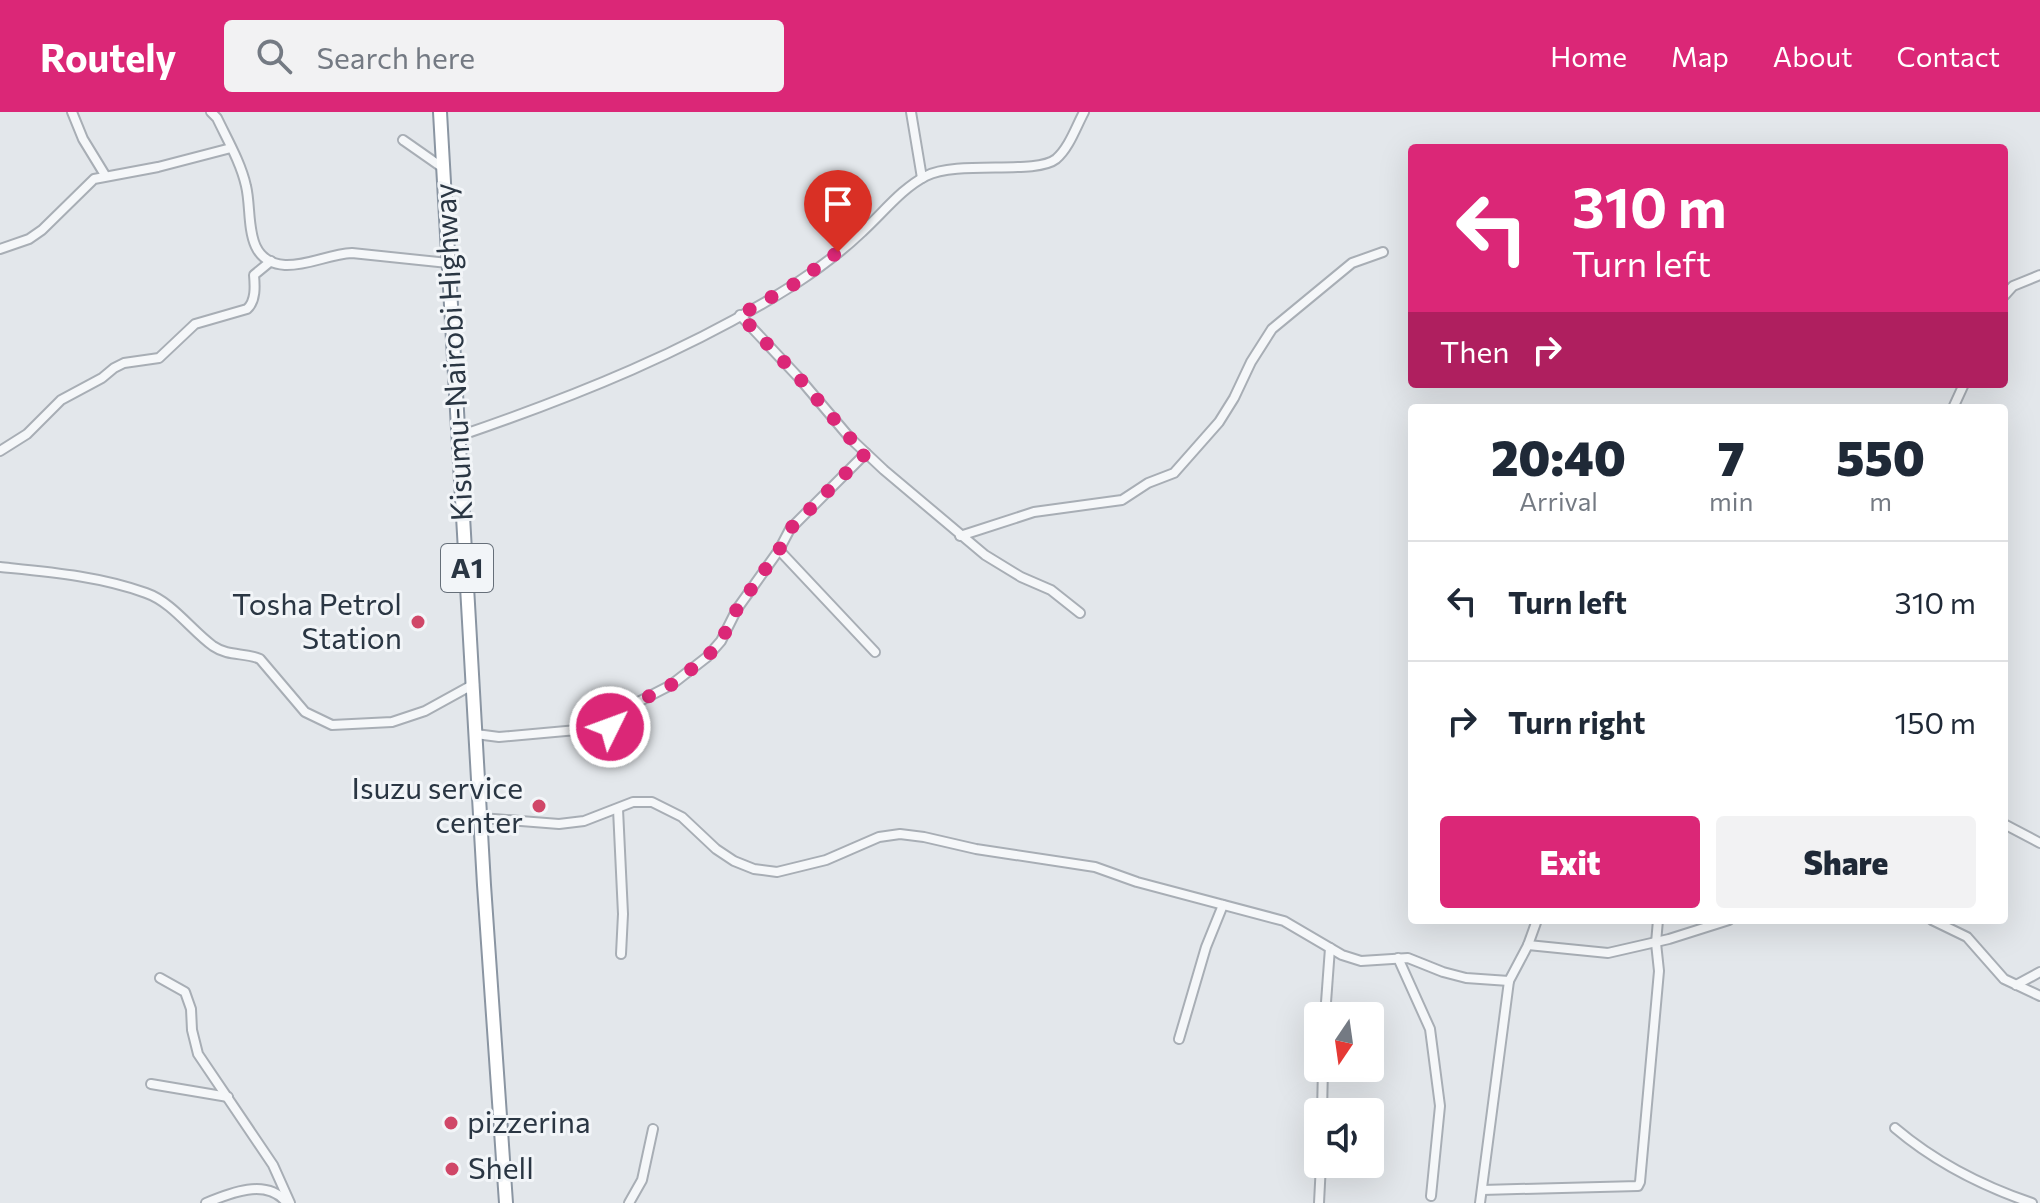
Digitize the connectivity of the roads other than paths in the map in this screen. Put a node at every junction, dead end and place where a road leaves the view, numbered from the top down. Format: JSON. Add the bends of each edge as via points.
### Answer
{"nodes":[{"id":1,"x":72,"y":112,"type":"edge"},
{"id":2,"x":211,"y":112,"type":"edge"},
{"id":3,"x":440,"y":112,"type":"edge"},
{"id":4,"x":911,"y":112,"type":"edge"},
{"id":5,"x":1084,"y":112,"type":"edge"},
{"id":6,"x":403,"y":140,"type":"dead end"},
{"id":7,"x":231,"y":148,"type":"junction"},
{"id":8,"x":443,"y":168,"type":"junction"},
{"id":9,"x":105,"y":175,"type":"junction"},
{"id":10,"x":922,"y":178,"type":"junction"},
{"id":11,"x":0,"y":249,"type":"edge"},
{"id":12,"x":1383,"y":252,"type":"dead end"},
{"id":13,"x":271,"y":261,"type":"junction"},
{"id":14,"x":448,"y":263,"type":"junction"},
{"id":15,"x":2040,"y":275,"type":"edge"},
{"id":16,"x":2008,"y":292,"type":"edge"},
{"id":17,"x":740,"y":315,"type":"junction"},
{"id":18,"x":459,"y":436,"type":"junction"},
{"id":19,"x":0,"y":451,"type":"edge"},
{"id":20,"x":866,"y":453,"type":"junction"},
{"id":21,"x":960,"y":536,"type":"junction"},
{"id":22,"x":779,"y":550,"type":"junction"},
{"id":23,"x":0,"y":567,"type":"edge"},
{"id":24,"x":1080,"y":613,"type":"dead end"},
{"id":25,"x":875,"y":652,"type":"dead end"},
{"id":26,"x":474,"y":684,"type":"junction"},
{"id":27,"x":476,"y":734,"type":"junction"},
{"id":28,"x":618,"y":809,"type":"junction"},
{"id":29,"x":481,"y":818,"type":"junction"},
{"id":30,"x":2008,"y":826,"type":"edge"},
{"id":31,"x":2040,"y":843,"type":"edge"},
{"id":32,"x":1223,"y":905,"type":"junction"},
{"id":33,"x":1536,"y":924,"type":"edge"},
{"id":34,"x":1658,"y":924,"type":"edge"},
{"id":35,"x":1716,"y":924,"type":"edge"},
{"id":36,"x":1940,"y":924,"type":"edge"},
{"id":37,"x":1656,"y":943,"type":"junction"},
{"id":38,"x":1528,"y":945,"type":"junction"},
{"id":39,"x":1330,"y":948,"type":"junction"},
{"id":40,"x":621,"y":954,"type":"dead end"},
{"id":41,"x":1398,"y":958,"type":"junction"},
{"id":42,"x":2040,"y":972,"type":"edge"},
{"id":43,"x":160,"y":978,"type":"dead end"},
{"id":44,"x":1509,"y":981,"type":"junction"},
{"id":45,"x":2016,"y":985,"type":"junction"},
{"id":46,"x":2040,"y":996,"type":"edge"},
{"id":47,"x":1326,"y":1002,"type":"edge"},
{"id":48,"x":1179,"y":1039,"type":"dead end"},
{"id":49,"x":151,"y":1084,"type":"dead end"},
{"id":50,"x":228,"y":1097,"type":"junction"},
{"id":51,"x":1895,"y":1128,"type":"dead end"},
{"id":52,"x":653,"y":1129,"type":"dead end"},
{"id":53,"x":1320,"y":1178,"type":"edge"},
{"id":54,"x":1482,"y":1190,"type":"junction"},
{"id":55,"x":1431,"y":1196,"type":"dead end"},
{"id":56,"x":206,"y":1203,"type":"edge"},
{"id":57,"x":289,"y":1203,"type":"edge"},
{"id":58,"x":506,"y":1203,"type":"edge"},
{"id":59,"x":629,"y":1203,"type":"edge"},
{"id":60,"x":1319,"y":1203,"type":"edge"},
{"id":61,"x":1480,"y":1203,"type":"edge"},
{"id":62,"x":2032,"y":1203,"type":"edge"}],
"edges":[{"from":1,"to":9,"type":"street"},
{"from":2,"to":7,"type":"street"},
{"from":3,"to":8,"type":"highway","name":"Kisumu-Nairobi Highway","number":"A1"},
{"from":4,"to":10,"type":"street"},
{"from":5,"to":10,"type":"street","via":[[1066,146],[1048,164],[940,171]]},
{"from":6,"to":8,"type":"street"},
{"from":7,"to":9,"type":"street"},
{"from":7,"to":13,"type":"street","via":[[246,187],[250,235]]},
{"from":8,"to":14,"type":"highway","name":"Kisumu-Nairobi Highway","number":"A1"},
{"from":9,"to":11,"type":"street","via":[[82,188],[42,230]]},
{"from":10,"to":17,"type":"street","via":[[859,236],[796,283]]},
{"from":12,"to":21,"type":"street","via":[[1352,263],[1272,329],[1219,422],[1174,473],[1122,500],[1034,512]]},
{"from":13,"to":14,"type":"street","via":[[299,264],[352,253]]},
{"from":13,"to":19,"type":"street","via":[[254,275],[255,291],[247,309],[195,324],[159,358],[114,368],[61,400],[27,434]]},
{"from":14,"to":18,"type":"highway","name":"Kisumu-Nairobi Highway","number":"A1"},
{"from":15,"to":16,"type":"street"},
{"from":17,"to":18,"type":"street","via":[[663,357]]},
{"from":17,"to":20,"type":"street"},
{"from":18,"to":26,"type":"highway","name":"Kisumu-Nairobi Highway","number":"A1"},
{"from":20,"to":21,"type":"street"},
{"from":20,"to":22,"type":"street","via":[[790,529]]},
{"from":21,"to":24,"type":"street"},
{"from":22,"to":25,"type":"street"},
{"from":22,"to":27,"type":"street","via":[[707,657],[636,703],[618,723],[593,731]]},
{"from":23,"to":26,"type":"street","via":[[65,572],[147,593],[214,647],[260,659],[305,712],[332,725],[392,722]]},
{"from":26,"to":27,"type":"highway","name":"Kisumu-Nairobi Highway","number":"A1"},
{"from":27,"to":29,"type":"highway","name":"Kisumu-Nairobi Highway","number":"A1"},
{"from":28,"to":29,"type":"street","via":[[559,824]]},
{"from":28,"to":32,"type":"street","via":[[641,801],[663,805],[716,849],[754,869],[796,868],[900,834],[1074,862]]},
{"from":28,"to":40,"type":"street"},
{"from":29,"to":58,"type":"highway","name":"Kisumu-Nairobi Highway","number":"A1"},
{"from":30,"to":31,"type":"street"},
{"from":32,"to":39,"type":"street","via":[[1284,921]]},
{"from":32,"to":48,"type":"street"},
{"from":33,"to":38,"type":"street"},
{"from":34,"to":37,"type":"street"},
{"from":35,"to":37,"type":"street"},
{"from":36,"to":45,"type":"street","via":[[1967,937],[2004,979]]},
{"from":37,"to":38,"type":"street","via":[[1608,953]]},
{"from":37,"to":54,"type":"street","via":[[1659,971],[1638,1186]]},
{"from":38,"to":44,"type":"street"},
{"from":39,"to":41,"type":"street","via":[[1361,961]]},
{"from":39,"to":47,"type":"street"},
{"from":41,"to":44,"type":"street","via":[[1466,978]]},
{"from":41,"to":55,"type":"street","via":[[1430,1029],[1440,1106]]},
{"from":42,"to":45,"type":"street"},
{"from":43,"to":50,"type":"street","via":[[185,992],[198,1054]]},
{"from":44,"to":54,"type":"street"},
{"from":45,"to":46,"type":"street"},
{"from":49,"to":50,"type":"street"},
{"from":50,"to":57,"type":"street","via":[[273,1165]]},
{"from":51,"to":62,"type":"street","via":[[1955,1170]]},
{"from":52,"to":59,"type":"street","via":[[642,1180]]},
{"from":53,"to":60,"type":"street"},
{"from":54,"to":61,"type":"street"},
{"from":56,"to":57,"type":"street","via":[[261,1189],[279,1193]]}]}
